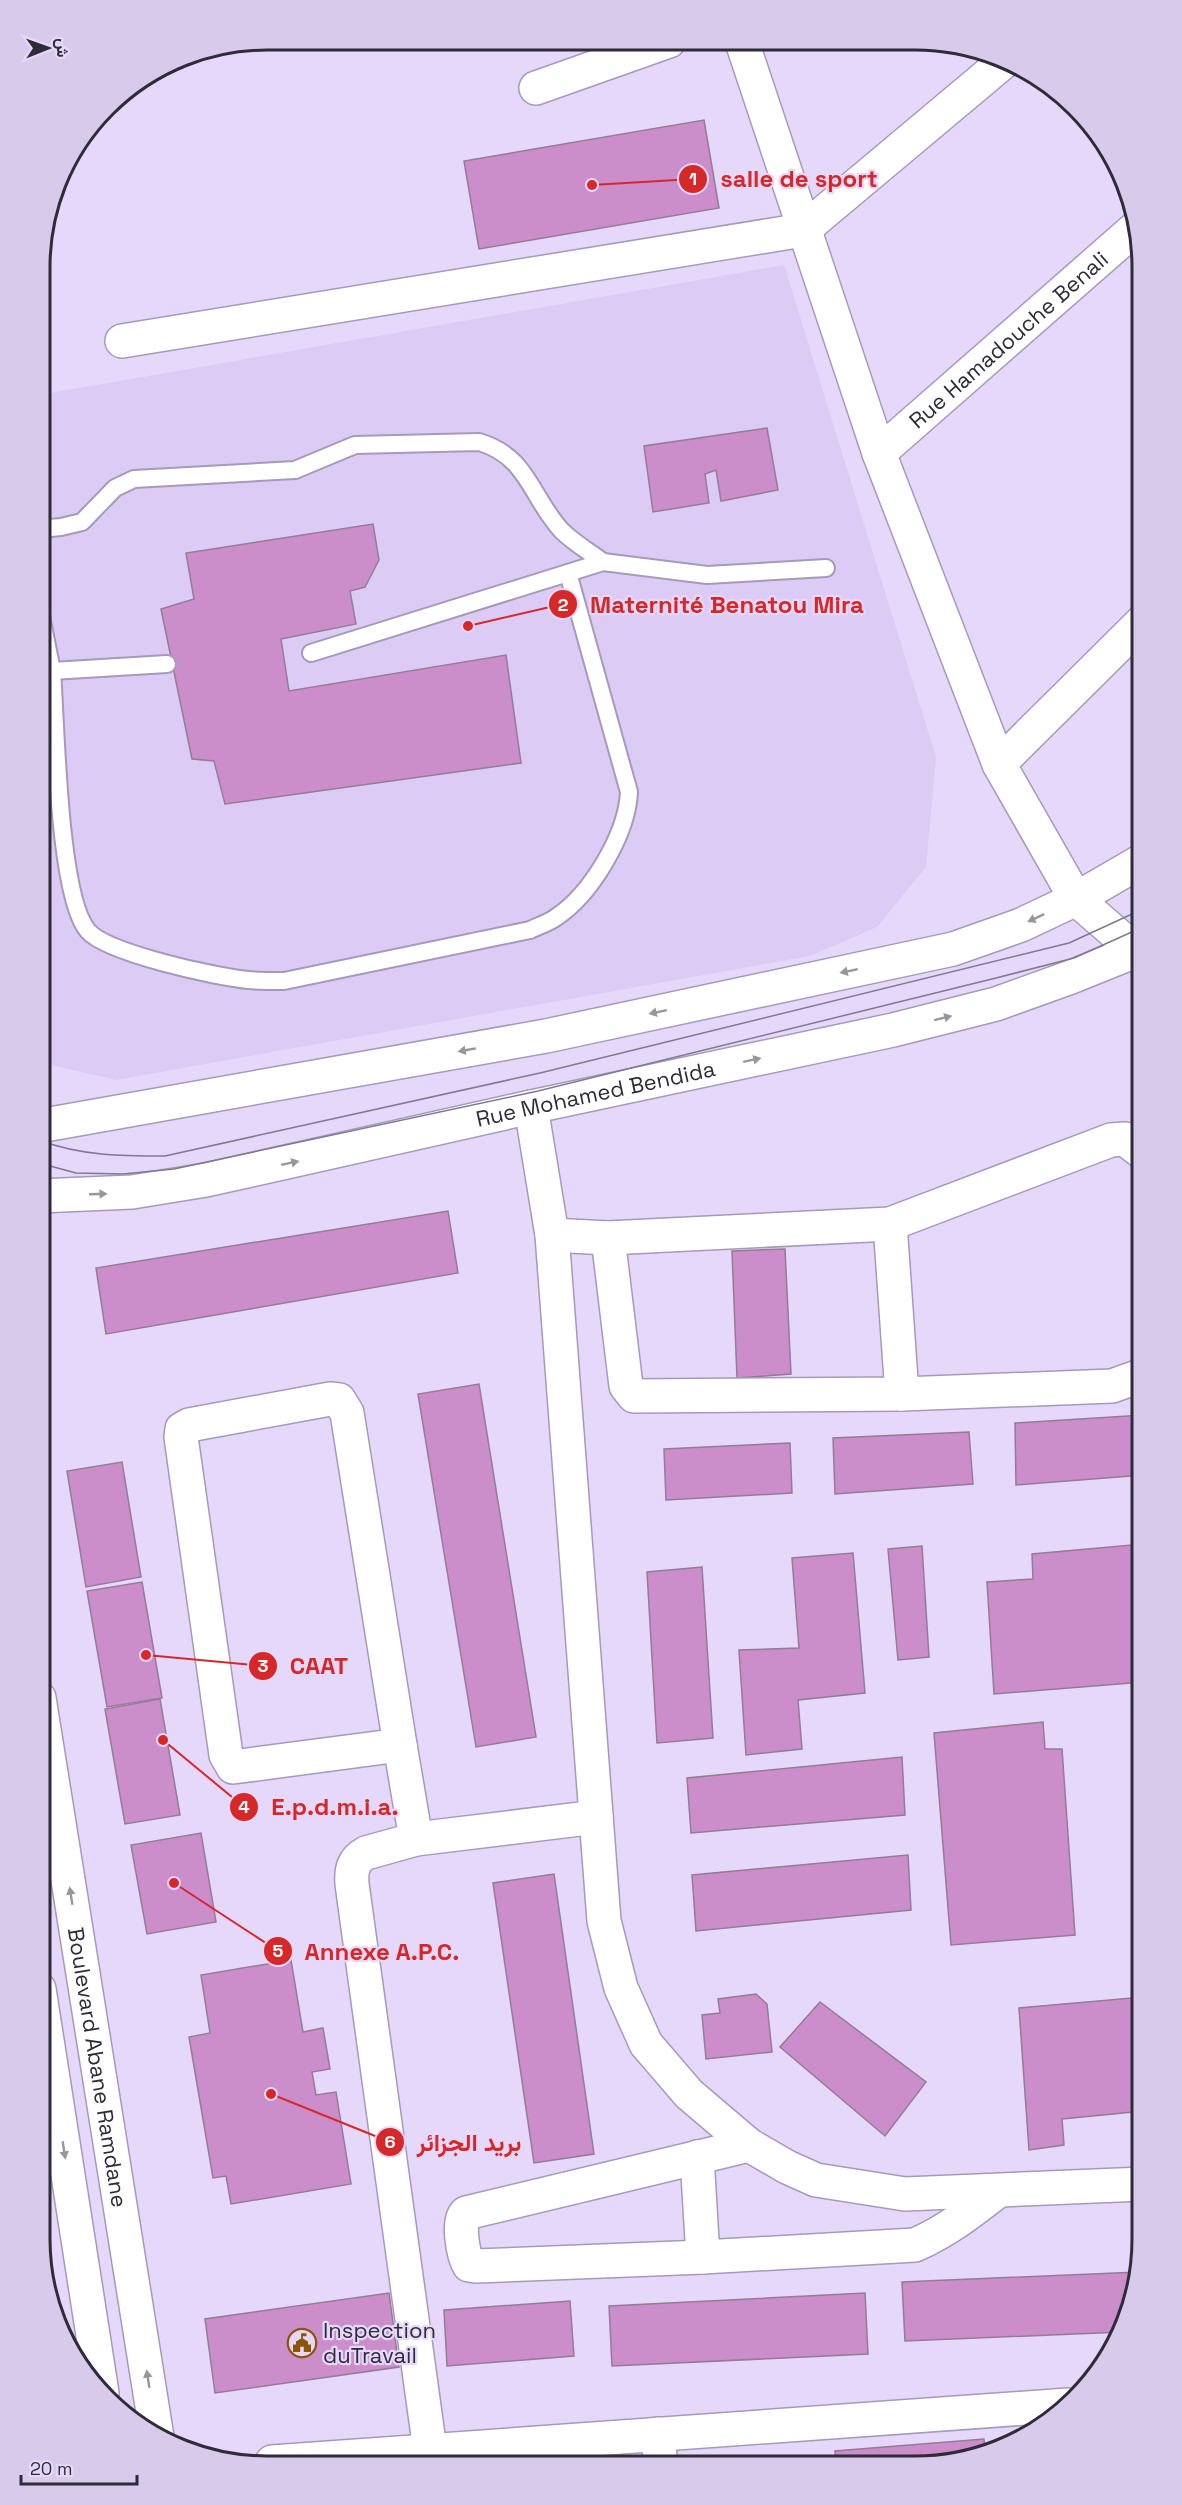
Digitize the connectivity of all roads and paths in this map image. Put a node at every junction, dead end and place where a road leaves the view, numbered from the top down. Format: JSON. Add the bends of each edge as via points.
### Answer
{"nodes":[{"id":1,"x":646,"y":50,"type":"edge"},
{"id":2,"x":745,"y":50,"type":"edge"},
{"id":3,"x":999,"y":66,"type":"edge"},
{"id":4,"x":536,"y":88,"type":"dead end"},
{"id":5,"x":803,"y":230,"type":"junction"},
{"id":6,"x":1130,"y":233,"type":"edge"},
{"id":7,"x":122,"y":341,"type":"dead end"},
{"id":8,"x":879,"y":453,"type":"junction"},
{"id":9,"x":50,"y":528,"type":"edge"},
{"id":10,"x":603,"y":562,"type":"junction"},
{"id":11,"x":826,"y":568,"type":"dead end"},
{"id":12,"x":568,"y":573,"type":"junction"},
{"id":13,"x":1132,"y":632,"type":"edge"},
{"id":14,"x":311,"y":653,"type":"dead end"},
{"id":15,"x":50,"y":661,"type":"edge"},
{"id":16,"x":167,"y":664,"type":"dead end"},
{"id":17,"x":52,"y":671,"type":"junction"},
{"id":18,"x":999,"y":764,"type":"junction"},
{"id":19,"x":1132,"y":866,"type":"edge"},
{"id":20,"x":1076,"y":899,"type":"junction"},
{"id":21,"x":1132,"y":945,"type":"edge"},
{"id":22,"x":1132,"y":955,"type":"edge"},
{"id":23,"x":531,"y":1107,"type":"junction"},
{"id":24,"x":50,"y":1124,"type":"edge"},
{"id":25,"x":1132,"y":1144,"type":"edge"},
{"id":26,"x":50,"y":1196,"type":"edge"},
{"id":27,"x":890,"y":1224,"type":"junction"},
{"id":28,"x":552,"y":1235,"type":"junction"},
{"id":29,"x":608,"y":1238,"type":"junction"},
{"id":30,"x":1132,"y":1379,"type":"edge"},
{"id":31,"x":902,"y":1394,"type":"junction"},
{"id":32,"x":400,"y":1745,"type":"junction"},
{"id":33,"x":50,"y":1767,"type":"edge"},
{"id":34,"x":596,"y":1817,"type":"junction"},
{"id":35,"x":416,"y":1839,"type":"junction"},
{"id":36,"x":50,"y":2060,"type":"edge"},
{"id":37,"x":749,"y":2145,"type":"junction"},
{"id":38,"x":697,"y":2157,"type":"junction"},
{"id":39,"x":1132,"y":2185,"type":"edge"},
{"id":40,"x":998,"y":2191,"type":"junction"},
{"id":41,"x":704,"y":2257,"type":"junction"},
{"id":42,"x":100,"y":2378,"type":"edge"},
{"id":43,"x":1053,"y":2407,"type":"edge"},
{"id":44,"x":155,"y":2424,"type":"edge"},
{"id":45,"x":659,"y":2449,"type":"edge"},
{"id":46,"x":430,"y":2450,"type":"junction"},
{"id":47,"x":514,"y":2454,"type":"edge"},
{"id":48,"x":380,"y":2456,"type":"edge"}],
"edges":[{"from":1,"to":4,"type":"street"},
{"from":2,"to":5,"type":"street"},
{"from":3,"to":5,"type":"street"},
{"from":5,"to":7,"type":"street"},
{"from":5,"to":8,"type":"street"},
{"from":6,"to":8,"type":"street","name":"Rue Hamadouche Benali"},
{"from":8,"to":18,"type":"street"},
{"from":9,"to":10,"type":"lane","via":[[82,522],[115,488],[134,479],[295,470],[355,445],[479,442],[512,458],[562,531]]},
{"from":10,"to":11,"type":"lane","via":[[707,575]]},
{"from":10,"to":12,"type":"lane"},
{"from":12,"to":14,"type":"lane"},
{"from":12,"to":17,"type":"lane","via":[[629,792],[628,812],[596,878],[556,918],[530,930],[284,981],[212,975],[117,949],[86,930],[66,861]]},
{"from":13,"to":18,"type":"street"},
{"from":15,"to":17,"type":"lane"},
{"from":16,"to":17,"type":"lane"},
{"from":18,"to":20,"type":"street"},
{"from":19,"to":20,"type":"street"},
{"from":20,"to":21,"type":"street"},
{"from":20,"to":24,"type":"street","one_way":true,"via":[[1021,925],[953,949],[546,1036]]},
{"from":23,"to":22,"type":"street","name":"Rue Mohamed Bendida","one_way":true,"via":[[905,1027],[996,1004]]},
{"from":26,"to":23,"type":"street","name":"Rue Mohamed Bendida","one_way":true,"via":[[132,1192],[206,1180]]},
{"from":23,"to":28,"type":"street"},
{"from":25,"to":27,"type":"street","via":[[1125,1139],[1111,1140]]},
{"from":27,"to":29,"type":"street"},
{"from":27,"to":31,"type":"street"},
{"from":28,"to":29,"type":"street"},
{"from":28,"to":34,"type":"street"},
{"from":29,"to":31,"type":"street","via":[[626,1386],[634,1396]]},
{"from":30,"to":31,"type":"street","via":[[1112,1386]]},
{"from":32,"to":32,"type":"street","via":[[347,1413],[342,1404],[330,1399],[185,1426],[181,1437],[230,1765],[239,1768]]},
{"from":32,"to":35,"type":"street"},
{"from":44,"to":33,"type":"street","name":"Boulevard Abane Ramdane","one_way":true},
{"from":34,"to":35,"type":"street"},
{"from":34,"to":37,"type":"street","via":[[604,1921],[621,1988],[646,2044],[689,2094]]},
{"from":35,"to":46,"type":"street","via":[[360,1857],[353,1867],[352,1884]]},
{"from":36,"to":42,"type":"street","name":"Boulevard Abane Ramdane","one_way":true},
{"from":37,"to":38,"type":"street"},
{"from":37,"to":40,"type":"street","via":[[816,2180],[859,2189],[905,2194]]},
{"from":38,"to":41,"type":"street"},
{"from":38,"to":41,"type":"street","via":[[473,2210],[462,2220],[469,2265]]},
{"from":39,"to":40,"type":"street"},
{"from":40,"to":41,"type":"street","via":[[963,2219],[915,2245]]},
{"from":43,"to":45,"type":"street"},
{"from":45,"to":47,"type":"street"},
{"from":46,"to":47,"type":"street"},
{"from":46,"to":48,"type":"street"}]}
